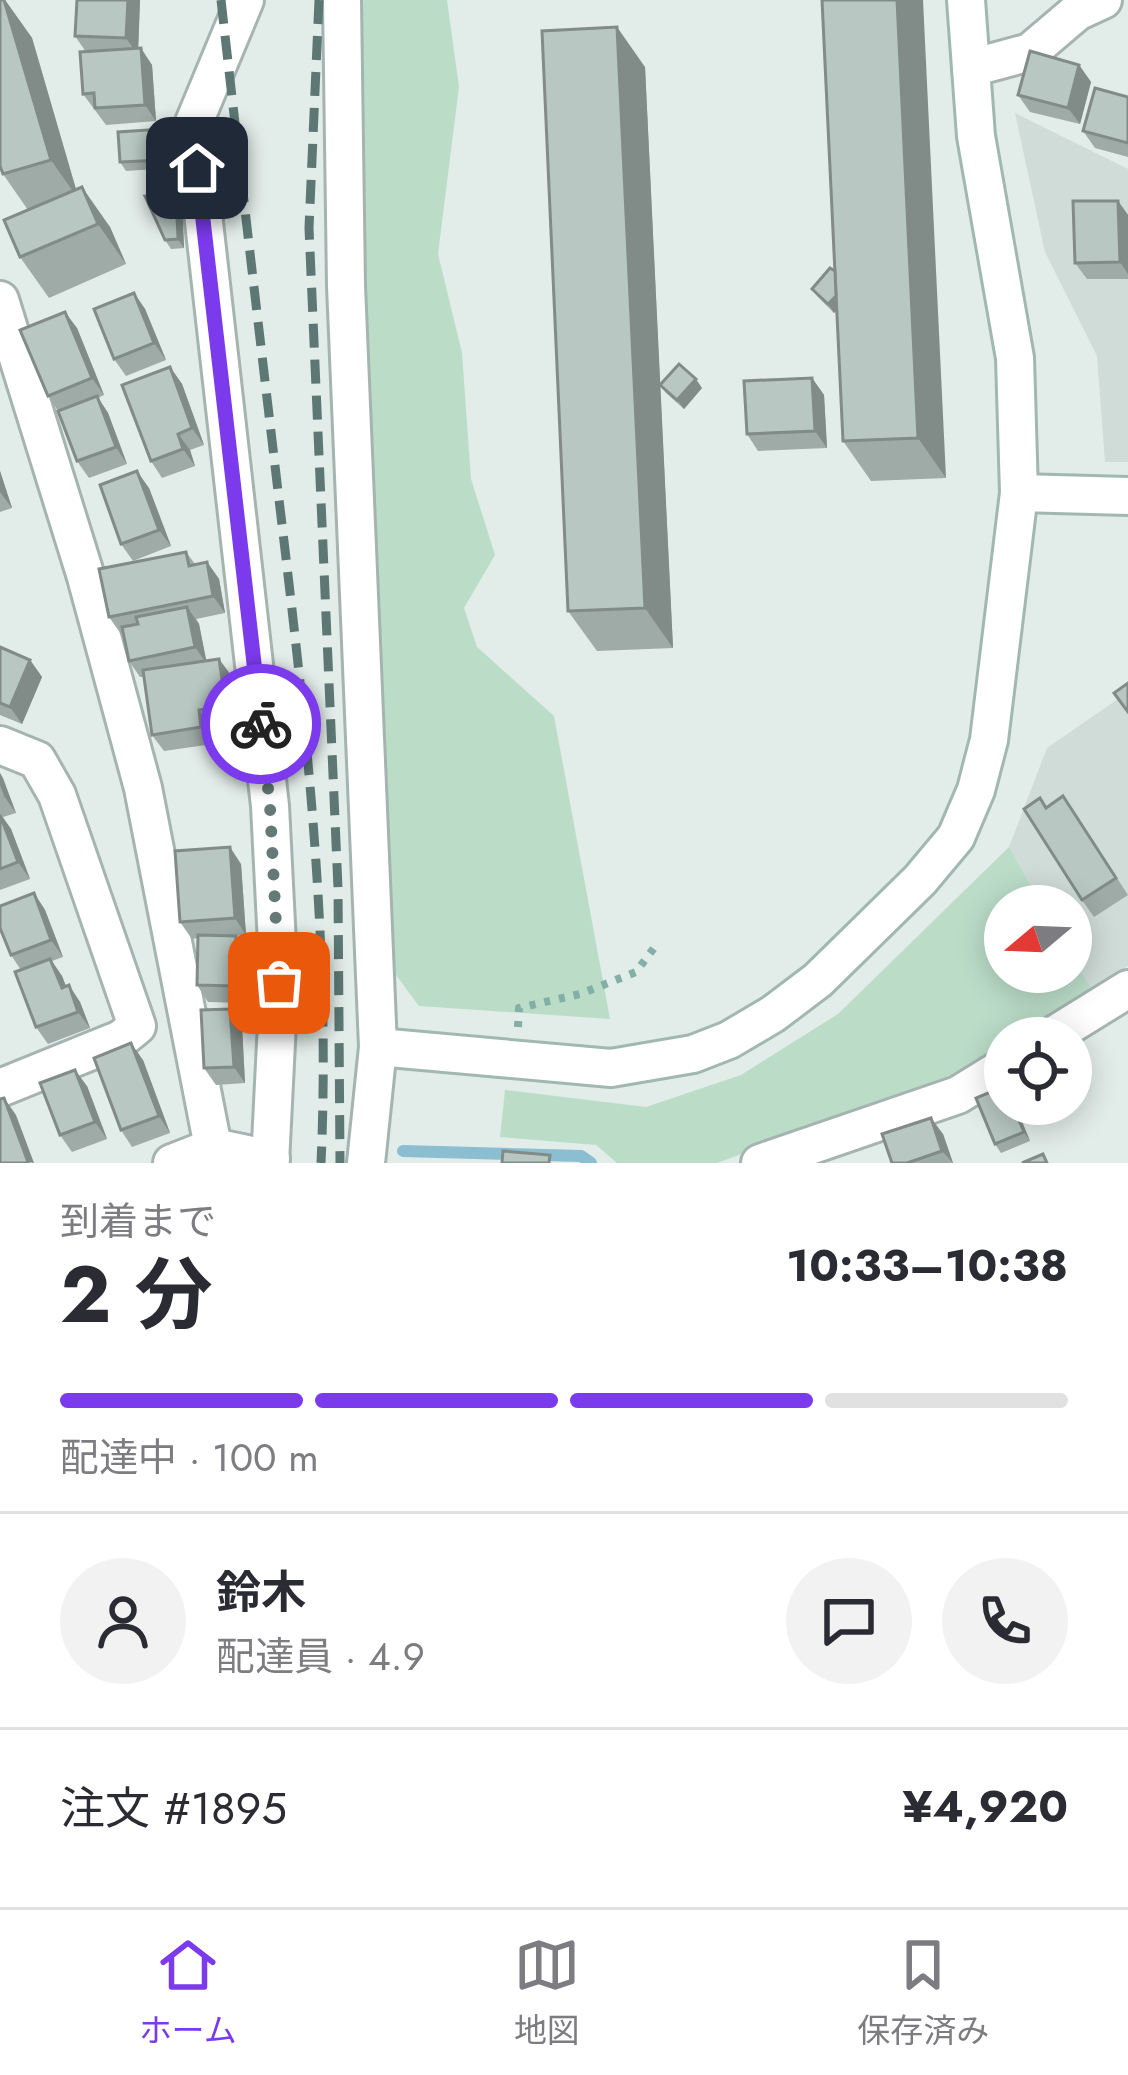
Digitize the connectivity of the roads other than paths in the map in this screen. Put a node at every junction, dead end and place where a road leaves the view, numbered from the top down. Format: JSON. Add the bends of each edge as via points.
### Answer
{"nodes":[{"id":1,"x":245,"y":0,"type":"edge"},
{"id":2,"x":342,"y":0,"type":"edge"},
{"id":3,"x":966,"y":0,"type":"edge"},
{"id":4,"x":1103,"y":0,"type":"edge"},
{"id":5,"x":971,"y":68,"type":"junction"},
{"id":6,"x":3,"y":324,"type":"edge"},
{"id":7,"x":1018,"y":493,"type":"junction"},
{"id":8,"x":1128,"y":496,"type":"edge"},
{"id":9,"x":0,"y":746,"type":"edge"},
{"id":10,"x":1128,"y":989,"type":"edge"},
{"id":11,"x":1083,"y":1017,"type":"edge"},
{"id":12,"x":378,"y":1047,"type":"junction"},
{"id":13,"x":984,"y":1079,"type":"edge"},
{"id":14,"x":0,"y":1088,"type":"edge"},
{"id":15,"x":213,"y":1147,"type":"junction"},
{"id":16,"x":270,"y":1161,"type":"edge"},
{"id":17,"x":172,"y":1163,"type":"edge"},
{"id":18,"x":366,"y":1163,"type":"edge"},
{"id":19,"x":760,"y":1163,"type":"edge"}],
"edges":[{"from":1,"to":16,"type":"street","via":[[193,125],[270,806],[279,983]]},
{"from":2,"to":12,"type":"street"},
{"from":3,"to":5,"type":"street"},
{"from":4,"to":5,"type":"street","via":[[1030,52]]},
{"from":5,"to":7,"type":"street","via":[[1015,358]]},
{"from":6,"to":15,"type":"street","via":[[86,578],[143,788]]},
{"from":7,"to":8,"type":"street"},
{"from":7,"to":12,"type":"street","via":[[976,790],[956,837],[818,980],[729,1040],[657,1061],[611,1068]]},
{"from":9,"to":14,"type":"street","via":[[37,760],[57,795],[137,1025],[121,1039]]},
{"from":10,"to":11,"type":"street"},
{"from":12,"to":18,"type":"street"},
{"from":13,"to":19,"type":"street"},
{"from":15,"to":16,"type":"street"},
{"from":15,"to":17,"type":"street"}]}
